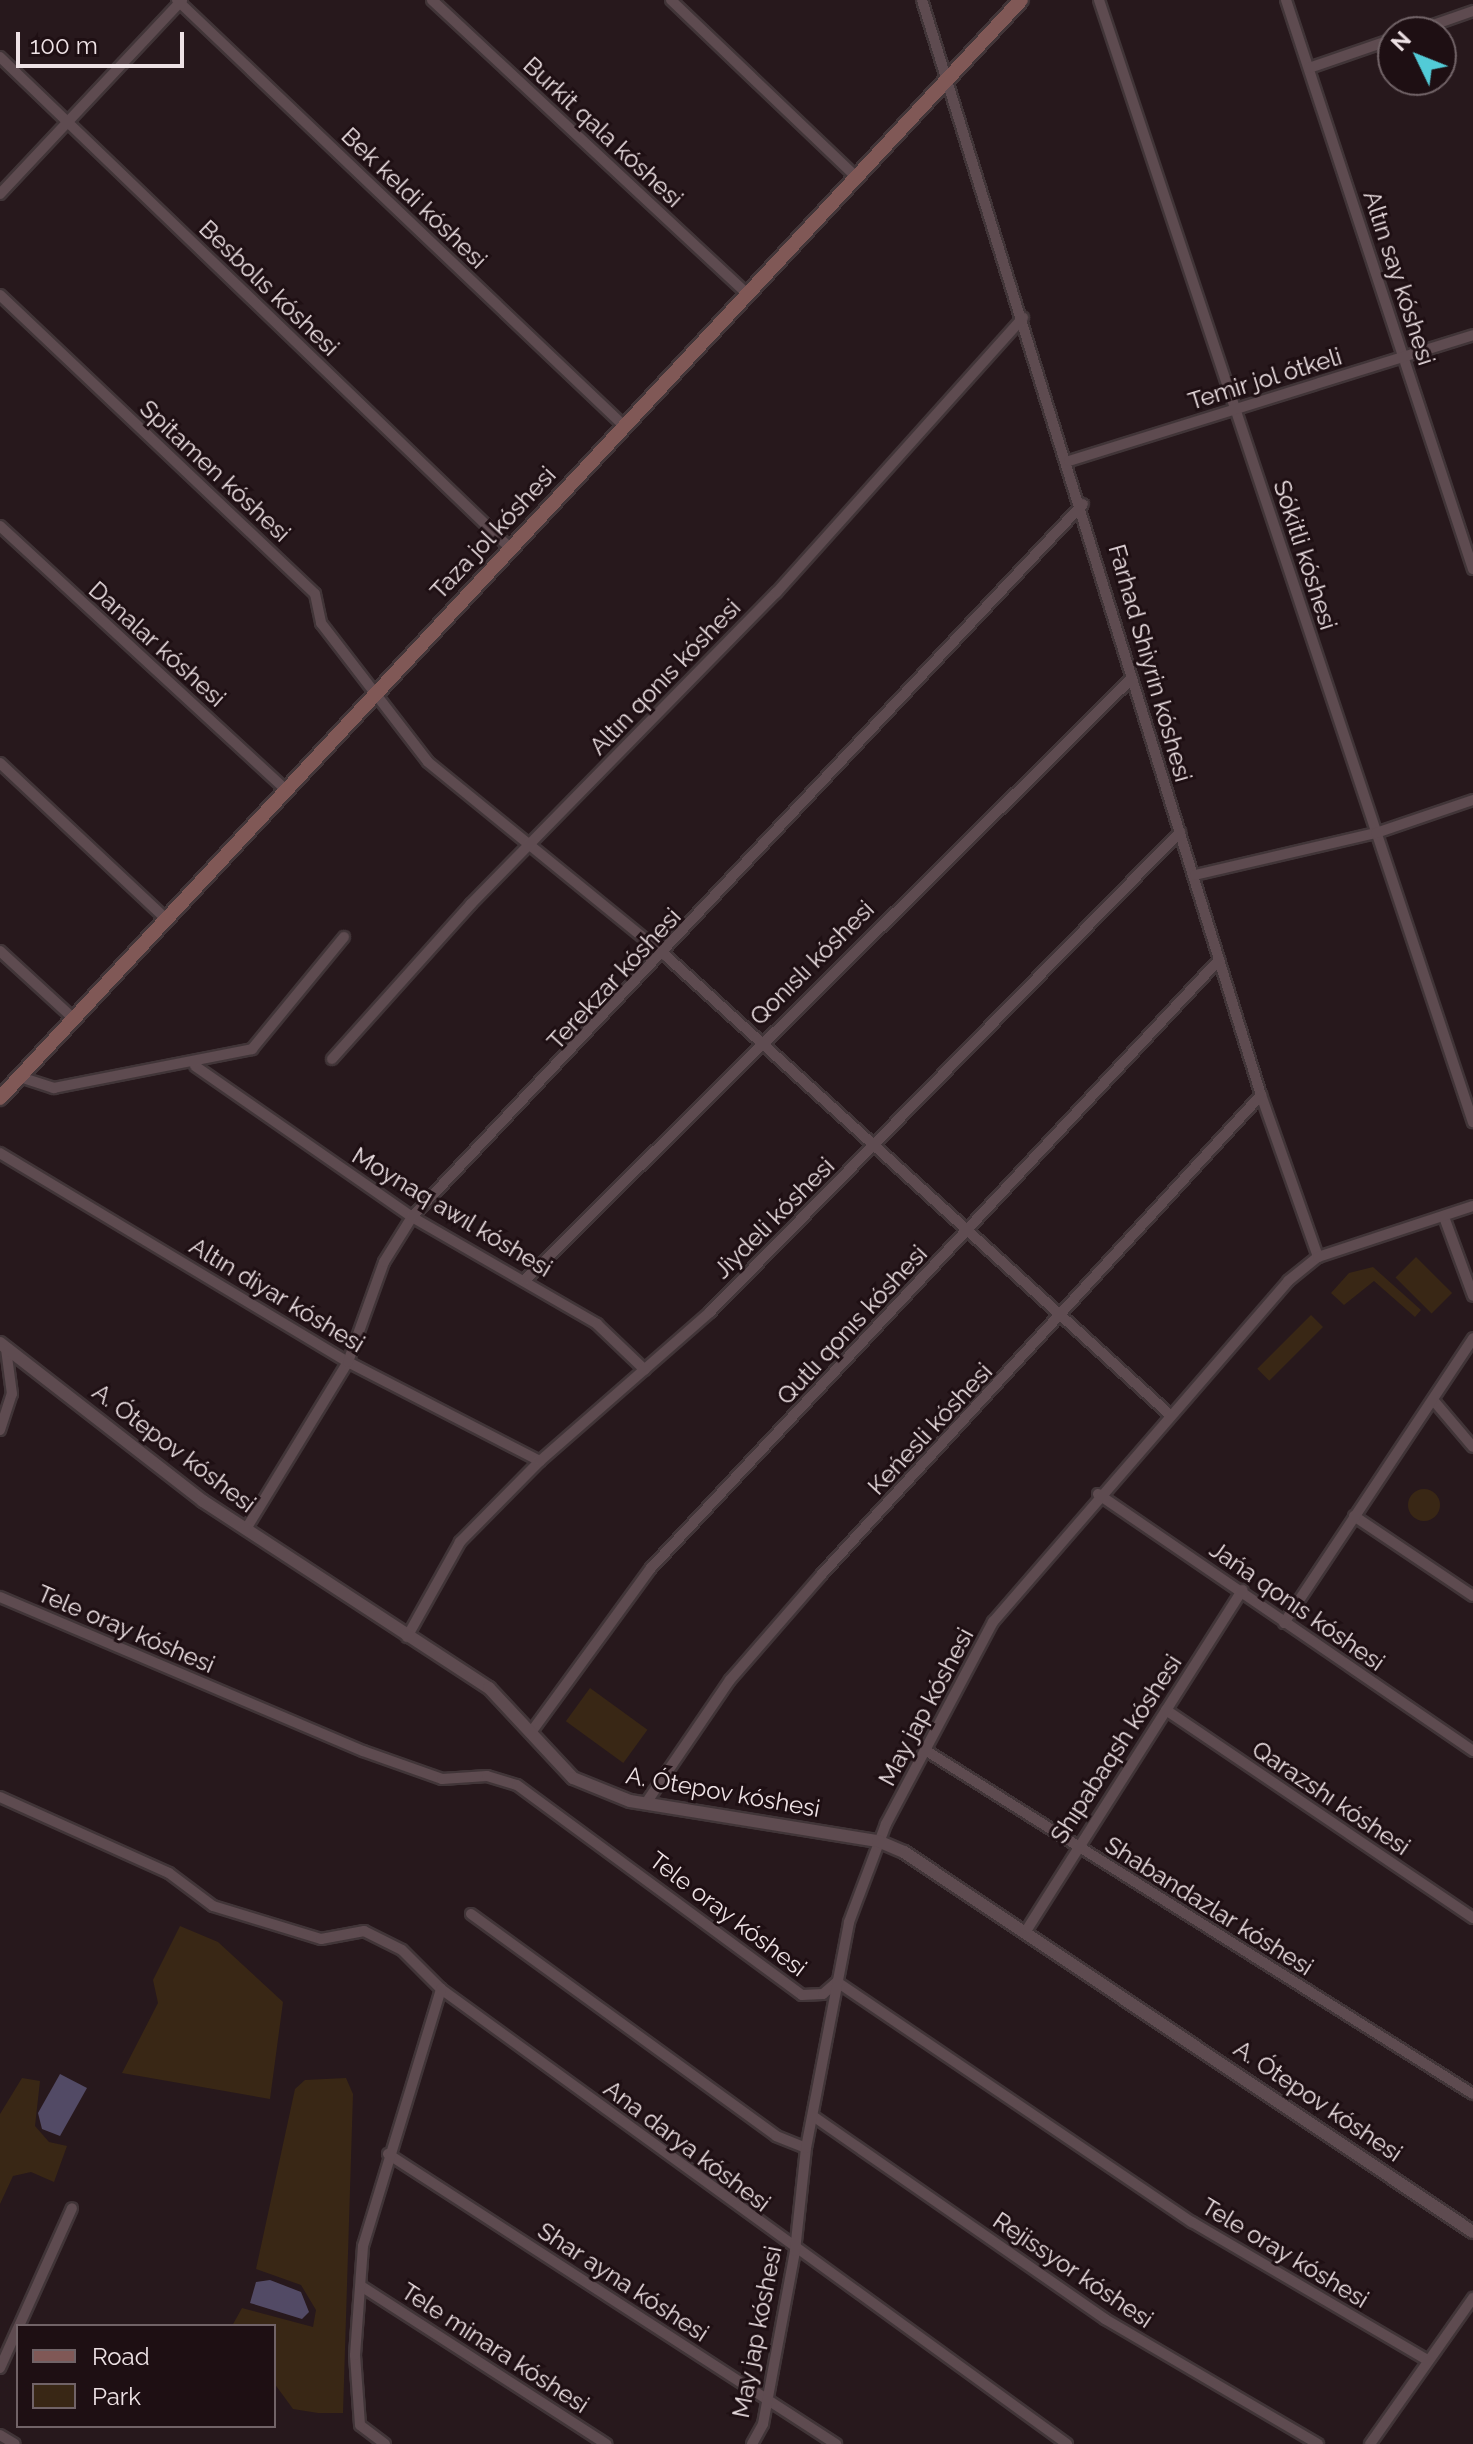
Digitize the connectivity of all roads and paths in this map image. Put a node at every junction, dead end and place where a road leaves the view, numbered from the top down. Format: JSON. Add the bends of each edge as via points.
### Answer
{"nodes":[{"id":1,"x":432,"y":0,"type":"edge"},
{"id":2,"x":671,"y":0,"type":"edge"},
{"id":3,"x":922,"y":0,"type":"edge"},
{"id":4,"x":1021,"y":0,"type":"edge"},
{"id":5,"x":1099,"y":0,"type":"edge"},
{"id":6,"x":1286,"y":0,"type":"edge"},
{"id":7,"x":1468,"y":0,"type":"edge"},
{"id":8,"x":180,"y":1,"type":"edge"},
{"id":9,"x":1473,"y":13,"type":"edge"},
{"id":10,"x":1377,"y":45,"type":"edge"},
{"id":11,"x":0,"y":57,"type":"edge"},
{"id":12,"x":1309,"y":68,"type":"junction"},
{"id":13,"x":947,"y":79,"type":"junction"},
{"id":14,"x":67,"y":121,"type":"junction"},
{"id":15,"x":856,"y":177,"type":"junction"},
{"id":16,"x":0,"y":194,"type":"edge"},
{"id":17,"x":747,"y":294,"type":"junction"},
{"id":18,"x":0,"y":295,"type":"edge"},
{"id":19,"x":1023,"y":318,"type":"junction"},
{"id":20,"x":1473,"y":335,"type":"edge"},
{"id":21,"x":1404,"y":357,"type":"junction"},
{"id":22,"x":1235,"y":409,"type":"junction"},
{"id":23,"x":623,"y":425,"type":"junction"},
{"id":24,"x":1069,"y":461,"type":"junction"},
{"id":25,"x":1083,"y":504,"type":"junction"},
{"id":26,"x":0,"y":526,"type":"edge"},
{"id":27,"x":510,"y":548,"type":"junction"},
{"id":28,"x":1473,"y":569,"type":"edge"},
{"id":29,"x":1131,"y":679,"type":"junction"},
{"id":30,"x":372,"y":697,"type":"junction"},
{"id":31,"x":0,"y":763,"type":"edge"},
{"id":32,"x":287,"y":791,"type":"junction"},
{"id":33,"x":1473,"y":800,"type":"edge"},
{"id":34,"x":1180,"y":832,"type":"junction"},
{"id":35,"x":1376,"y":833,"type":"junction"},
{"id":36,"x":531,"y":843,"type":"junction"},
{"id":37,"x":1195,"y":875,"type":"junction"},
{"id":38,"x":167,"y":920,"type":"junction"},
{"id":39,"x":344,"y":937,"type":"dead end"},
{"id":40,"x":0,"y":951,"type":"edge"},
{"id":41,"x":665,"y":955,"type":"junction"},
{"id":42,"x":1219,"y":960,"type":"junction"},
{"id":43,"x":74,"y":1019,"type":"junction"},
{"id":44,"x":761,"y":1042,"type":"junction"},
{"id":45,"x":332,"y":1059,"type":"dead end"},
{"id":46,"x":195,"y":1066,"type":"junction"},
{"id":47,"x":20,"y":1077,"type":"junction"},
{"id":48,"x":1261,"y":1095,"type":"junction"},
{"id":49,"x":0,"y":1098,"type":"edge"},
{"id":50,"x":1473,"y":1122,"type":"edge"},
{"id":51,"x":873,"y":1146,"type":"junction"},
{"id":52,"x":0,"y":1153,"type":"edge"},
{"id":53,"x":1473,"y":1206,"type":"edge"},
{"id":54,"x":412,"y":1217,"type":"junction"},
{"id":55,"x":1444,"y":1217,"type":"junction"},
{"id":56,"x":965,"y":1233,"type":"junction"},
{"id":57,"x":1318,"y":1257,"type":"junction"},
{"id":58,"x":525,"y":1280,"type":"junction"},
{"id":59,"x":1473,"y":1296,"type":"edge"},
{"id":60,"x":1060,"y":1319,"type":"junction"},
{"id":61,"x":1473,"y":1338,"type":"edge"},
{"id":62,"x":3,"y":1346,"type":"edge"},
{"id":63,"x":348,"y":1362,"type":"junction"},
{"id":64,"x":5,"y":1370,"type":"edge"},
{"id":65,"x":645,"y":1370,"type":"junction"},
{"id":66,"x":1434,"y":1401,"type":"junction"},
{"id":67,"x":1168,"y":1413,"type":"junction"},
{"id":68,"x":0,"y":1430,"type":"edge"},
{"id":69,"x":1473,"y":1447,"type":"edge"},
{"id":70,"x":540,"y":1461,"type":"junction"},
{"id":71,"x":1098,"y":1494,"type":"junction"},
{"id":72,"x":1354,"y":1516,"type":"junction"},
{"id":73,"x":246,"y":1529,"type":"junction"},
{"id":74,"x":1242,"y":1590,"type":"junction"},
{"id":75,"x":1473,"y":1596,"type":"edge"},
{"id":76,"x":0,"y":1597,"type":"edge"},
{"id":77,"x":1284,"y":1623,"type":"junction"},
{"id":78,"x":407,"y":1637,"type":"junction"},
{"id":79,"x":1166,"y":1710,"type":"junction"},
{"id":80,"x":532,"y":1731,"type":"junction"},
{"id":81,"x":925,"y":1750,"type":"junction"},
{"id":82,"x":1473,"y":1751,"type":"edge"},
{"id":83,"x":0,"y":1797,"type":"edge"},
{"id":84,"x":646,"y":1803,"type":"junction"},
{"id":85,"x":878,"y":1841,"type":"junction"},
{"id":86,"x":1075,"y":1847,"type":"junction"},
{"id":87,"x":471,"y":1914,"type":"dead end"},
{"id":88,"x":1473,"y":1918,"type":"edge"},
{"id":89,"x":1026,"y":1931,"type":"junction"},
{"id":90,"x":837,"y":1982,"type":"junction"},
{"id":91,"x":441,"y":1989,"type":"junction"},
{"id":92,"x":1473,"y":2094,"type":"edge"},
{"id":93,"x":813,"y":2116,"type":"junction"},
{"id":94,"x":806,"y":2148,"type":"junction"},
{"id":95,"x":388,"y":2154,"type":"junction"},
{"id":96,"x":72,"y":2208,"type":"dead end"},
{"id":97,"x":1473,"y":2232,"type":"edge"},
{"id":98,"x":795,"y":2251,"type":"junction"},
{"id":99,"x":361,"y":2286,"type":"junction"},
{"id":100,"x":1473,"y":2298,"type":"edge"},
{"id":101,"x":19,"y":2324,"type":"edge"},
{"id":102,"x":16,"y":2332,"type":"edge"},
{"id":103,"x":1427,"y":2360,"type":"junction"},
{"id":104,"x":0,"y":2368,"type":"edge"},
{"id":105,"x":767,"y":2398,"type":"junction"},
{"id":106,"x":0,"y":2435,"type":"edge"},
{"id":107,"x":15,"y":2444,"type":"edge"},
{"id":108,"x":385,"y":2444,"type":"edge"},
{"id":109,"x":606,"y":2444,"type":"edge"},
{"id":110,"x":752,"y":2444,"type":"edge"},
{"id":111,"x":836,"y":2444,"type":"edge"},
{"id":112,"x":1067,"y":2444,"type":"edge"},
{"id":113,"x":1318,"y":2444,"type":"edge"},
{"id":114,"x":1370,"y":2444,"type":"edge"}],
"edges":[{"from":1,"to":17,"type":"street","name":"Burkit qala kóshesi"},
{"from":2,"to":15,"type":"street"},
{"from":3,"to":13,"type":"street","name":"Farhad Shiyrin kóshesi"},
{"from":4,"to":13,"type":"main road","name":"Taza jol kóshesi"},
{"from":5,"to":22,"type":"street","name":"Sókitli kóshesi"},
{"from":6,"to":12,"type":"street","name":"Altın say kóshesi"},
{"from":7,"to":9,"type":"street"},
{"from":8,"to":14,"type":"street"},
{"from":8,"to":23,"type":"street","name":"Bek keldi kóshesi"},
{"from":10,"to":12,"type":"street"},
{"from":11,"to":14,"type":"street","name":"Besbolıs kóshesi"},
{"from":12,"to":21,"type":"street","name":"Altın say kóshesi"},
{"from":13,"to":15,"type":"main road","name":"Taza jol kóshesi"},
{"from":13,"to":19,"type":"street","name":"Farhad Shiyrin kóshesi"},
{"from":14,"to":16,"type":"street"},
{"from":14,"to":27,"type":"street","name":"Besbolıs kóshesi"},
{"from":15,"to":17,"type":"main road","name":"Taza jol kóshesi"},
{"from":17,"to":23,"type":"main road","name":"Taza jol kóshesi"},
{"from":18,"to":30,"type":"street","name":"Spitamen kóshesi","via":[[315,594],[321,623]]},
{"from":19,"to":24,"type":"street","name":"Farhad Shiyrin kóshesi"},
{"from":19,"to":36,"type":"street","name":"Altın qonıs kóshesi","via":[[776,593]]},
{"from":20,"to":21,"type":"street","name":"Temir jol ótkeli"},
{"from":21,"to":22,"type":"street","name":"Temir jol ótkeli"},
{"from":21,"to":28,"type":"street","name":"Altın say kóshesi"},
{"from":22,"to":24,"type":"street","name":"Temir jol ótkeli"},
{"from":22,"to":35,"type":"street","name":"Sókitli kóshesi"},
{"from":23,"to":27,"type":"main road","name":"Taza jol kóshesi"},
{"from":24,"to":25,"type":"street","name":"Farhad Shiyrin kóshesi"},
{"from":25,"to":29,"type":"street","name":"Farhad Shiyrin kóshesi"},
{"from":25,"to":41,"type":"street","name":"Terekzar kóshesi"},
{"from":26,"to":32,"type":"street","name":"Danalar kóshesi"},
{"from":27,"to":30,"type":"main road","name":"Taza jol kóshesi"},
{"from":29,"to":34,"type":"street","name":"Farhad Shiyrin kóshesi"},
{"from":29,"to":44,"type":"street","name":"Qonıslı kóshesi"},
{"from":30,"to":32,"type":"main road","name":"Taza jol kóshesi"},
{"from":30,"to":36,"type":"street","name":"Spitamen kóshesi","via":[[428,762]]},
{"from":31,"to":38,"type":"street"},
{"from":32,"to":38,"type":"main road","name":"Taza jol kóshesi"},
{"from":33,"to":35,"type":"street"},
{"from":34,"to":37,"type":"street","name":"Farhad Shiyrin kóshesi"},
{"from":34,"to":51,"type":"street","name":"Jiydeli kóshesi"},
{"from":35,"to":37,"type":"street"},
{"from":35,"to":50,"type":"street","name":"Sókitli kóshesi"},
{"from":36,"to":41,"type":"street","name":"Spitamen kóshesi"},
{"from":36,"to":45,"type":"street","name":"Altın qonıs kóshesi"},
{"from":37,"to":42,"type":"street","name":"Farhad Shiyrin kóshesi"},
{"from":38,"to":43,"type":"main road","name":"Taza jol kóshesi"},
{"from":39,"to":46,"type":"street","via":[[252,1049]]},
{"from":40,"to":43,"type":"street"},
{"from":41,"to":44,"type":"street","name":"Spitamen kóshesi"},
{"from":41,"to":54,"type":"street","name":"Terekzar kóshesi"},
{"from":42,"to":48,"type":"street","name":"Farhad Shiyrin kóshesi"},
{"from":42,"to":56,"type":"street","name":"Qutlı qonıs kóshesi"},
{"from":43,"to":47,"type":"main road","name":"Taza jol kóshesi"},
{"from":44,"to":51,"type":"street","name":"Spitamen kóshesi"},
{"from":44,"to":58,"type":"street","name":"Qonıslı kóshesi"},
{"from":46,"to":47,"type":"street","via":[[45,1089]]},
{"from":46,"to":54,"type":"street","name":"Moynaq awıl kóshesi"},
{"from":47,"to":49,"type":"main road","name":"Taza jol kóshesi"},
{"from":48,"to":57,"type":"street","name":"Farhad Shiyrin kóshesi"},
{"from":48,"to":60,"type":"street","name":"Keńesli kóshesi"},
{"from":51,"to":56,"type":"street","name":"Spitamen kóshesi"},
{"from":51,"to":65,"type":"street","name":"Jiydeli kóshesi"},
{"from":52,"to":63,"type":"street","name":"Altın diyar kóshesi"},
{"from":53,"to":55,"type":"street","name":"May jap kóshesi"},
{"from":54,"to":58,"type":"street","name":"Moynaq awıl kóshesi"},
{"from":54,"to":63,"type":"street","name":"Terekzar kóshesi","via":[[384,1262]]},
{"from":55,"to":57,"type":"street","name":"May jap kóshesi"},
{"from":55,"to":59,"type":"street"},
{"from":56,"to":60,"type":"street","name":"Spitamen kóshesi"},
{"from":56,"to":80,"type":"street","name":"Qutlı qonıs kóshesi","via":[[651,1568]]},
{"from":57,"to":67,"type":"street","name":"May jap kóshesi"},
{"from":58,"to":65,"type":"street","name":"Moynaq awıl kóshesi","via":[[597,1324]]},
{"from":60,"to":67,"type":"street","name":"Spitamen kóshesi"},
{"from":60,"to":84,"type":"street","name":"Keńesli kóshesi","via":[[730,1680]]},
{"from":61,"to":66,"type":"street"},
{"from":62,"to":64,"type":"street"},
{"from":62,"to":73,"type":"street","name":"A. Ótepov kóshesi"},
{"from":63,"to":70,"type":"street","name":"Altın diyar kóshesi"},
{"from":63,"to":73,"type":"street","name":"Terekzar kóshesi"},
{"from":64,"to":68,"type":"street","via":[[12,1394]]},
{"from":65,"to":70,"type":"street","name":"Jiydeli kóshesi"},
{"from":66,"to":69,"type":"street"},
{"from":66,"to":72,"type":"street"},
{"from":67,"to":71,"type":"street","name":"May jap kóshesi"},
{"from":70,"to":78,"type":"street","name":"Jiydeli kóshesi","via":[[460,1542]]},
{"from":71,"to":74,"type":"street","name":"Jańa qonıs kóshesi"},
{"from":71,"to":81,"type":"street","name":"May jap kóshesi","via":[[993,1622]]},
{"from":72,"to":75,"type":"street"},
{"from":72,"to":77,"type":"street"},
{"from":73,"to":78,"type":"street","name":"A. Ótepov kóshesi"},
{"from":74,"to":77,"type":"street","name":"Jańa qonıs kóshesi"},
{"from":74,"to":79,"type":"street","name":"Shıpabaqsh kóshesi"},
{"from":76,"to":90,"type":"street","name":"Tele oray kóshesi","via":[[363,1751],[442,1779],[487,1776],[517,1785],[802,1995],[823,1994]]},
{"from":77,"to":82,"type":"street","name":"Jańa qonıs kóshesi"},
{"from":78,"to":80,"type":"street","name":"A. Ótepov kóshesi","via":[[489,1688]]},
{"from":79,"to":86,"type":"street","name":"Shıpabaqsh kóshesi"},
{"from":79,"to":88,"type":"street","name":"Qarazshı kóshesi"},
{"from":80,"to":84,"type":"street","name":"A. Ótepov kóshesi","via":[[573,1778]]},
{"from":81,"to":85,"type":"street","name":"May jap kóshesi"},
{"from":81,"to":86,"type":"street","name":"Shabandazlar kóshesi"},
{"from":83,"to":91,"type":"street","name":"Ana darya kóshesi","via":[[169,1873],[213,1906],[321,1939],[364,1931],[402,1950]]},
{"from":84,"to":85,"type":"street","name":"A. Ótepov kóshesi"},
{"from":85,"to":89,"type":"street","name":"A. Ótepov kóshesi"},
{"from":85,"to":90,"type":"street","name":"May jap kóshesi","via":[[849,1922]]},
{"from":86,"to":89,"type":"street","name":"Shıpabaqsh kóshesi"},
{"from":86,"to":92,"type":"street","name":"Shabandazlar kóshesi"},
{"from":87,"to":94,"type":"street","via":[[776,2136]]},
{"from":89,"to":97,"type":"street","name":"A. Ótepov kóshesi"},
{"from":90,"to":93,"type":"street","name":"May jap kóshesi"},
{"from":90,"to":103,"type":"street","name":"Tele oray kóshesi","via":[[1192,2222]]},
{"from":91,"to":95,"type":"street"},
{"from":91,"to":98,"type":"street","name":"Ana darya kóshesi"},
{"from":93,"to":94,"type":"street","name":"May jap kóshesi"},
{"from":93,"to":113,"type":"street","name":"Rejissyor kóshesi","via":[[1105,2319]]},
{"from":94,"to":98,"type":"street","name":"May jap kóshesi"},
{"from":95,"to":99,"type":"street","via":[[363,2246]]},
{"from":95,"to":105,"type":"street","name":"Shar ayna kóshesi"},
{"from":96,"to":101,"type":"street"},
{"from":98,"to":105,"type":"street","name":"May jap kóshesi"},
{"from":98,"to":112,"type":"street","name":"Ana darya kóshesi"},
{"from":99,"to":108,"type":"street","via":[[360,2425]]},
{"from":99,"to":109,"type":"street","name":"Tele minara kóshesi"},
{"from":100,"to":103,"type":"street"},
{"from":102,"to":104,"type":"street"},
{"from":103,"to":114,"type":"street"},
{"from":105,"to":110,"type":"street","name":"May jap kóshesi"},
{"from":105,"to":111,"type":"street","name":"Shar ayna kóshesi"},
{"from":106,"to":107,"type":"street"}]}
